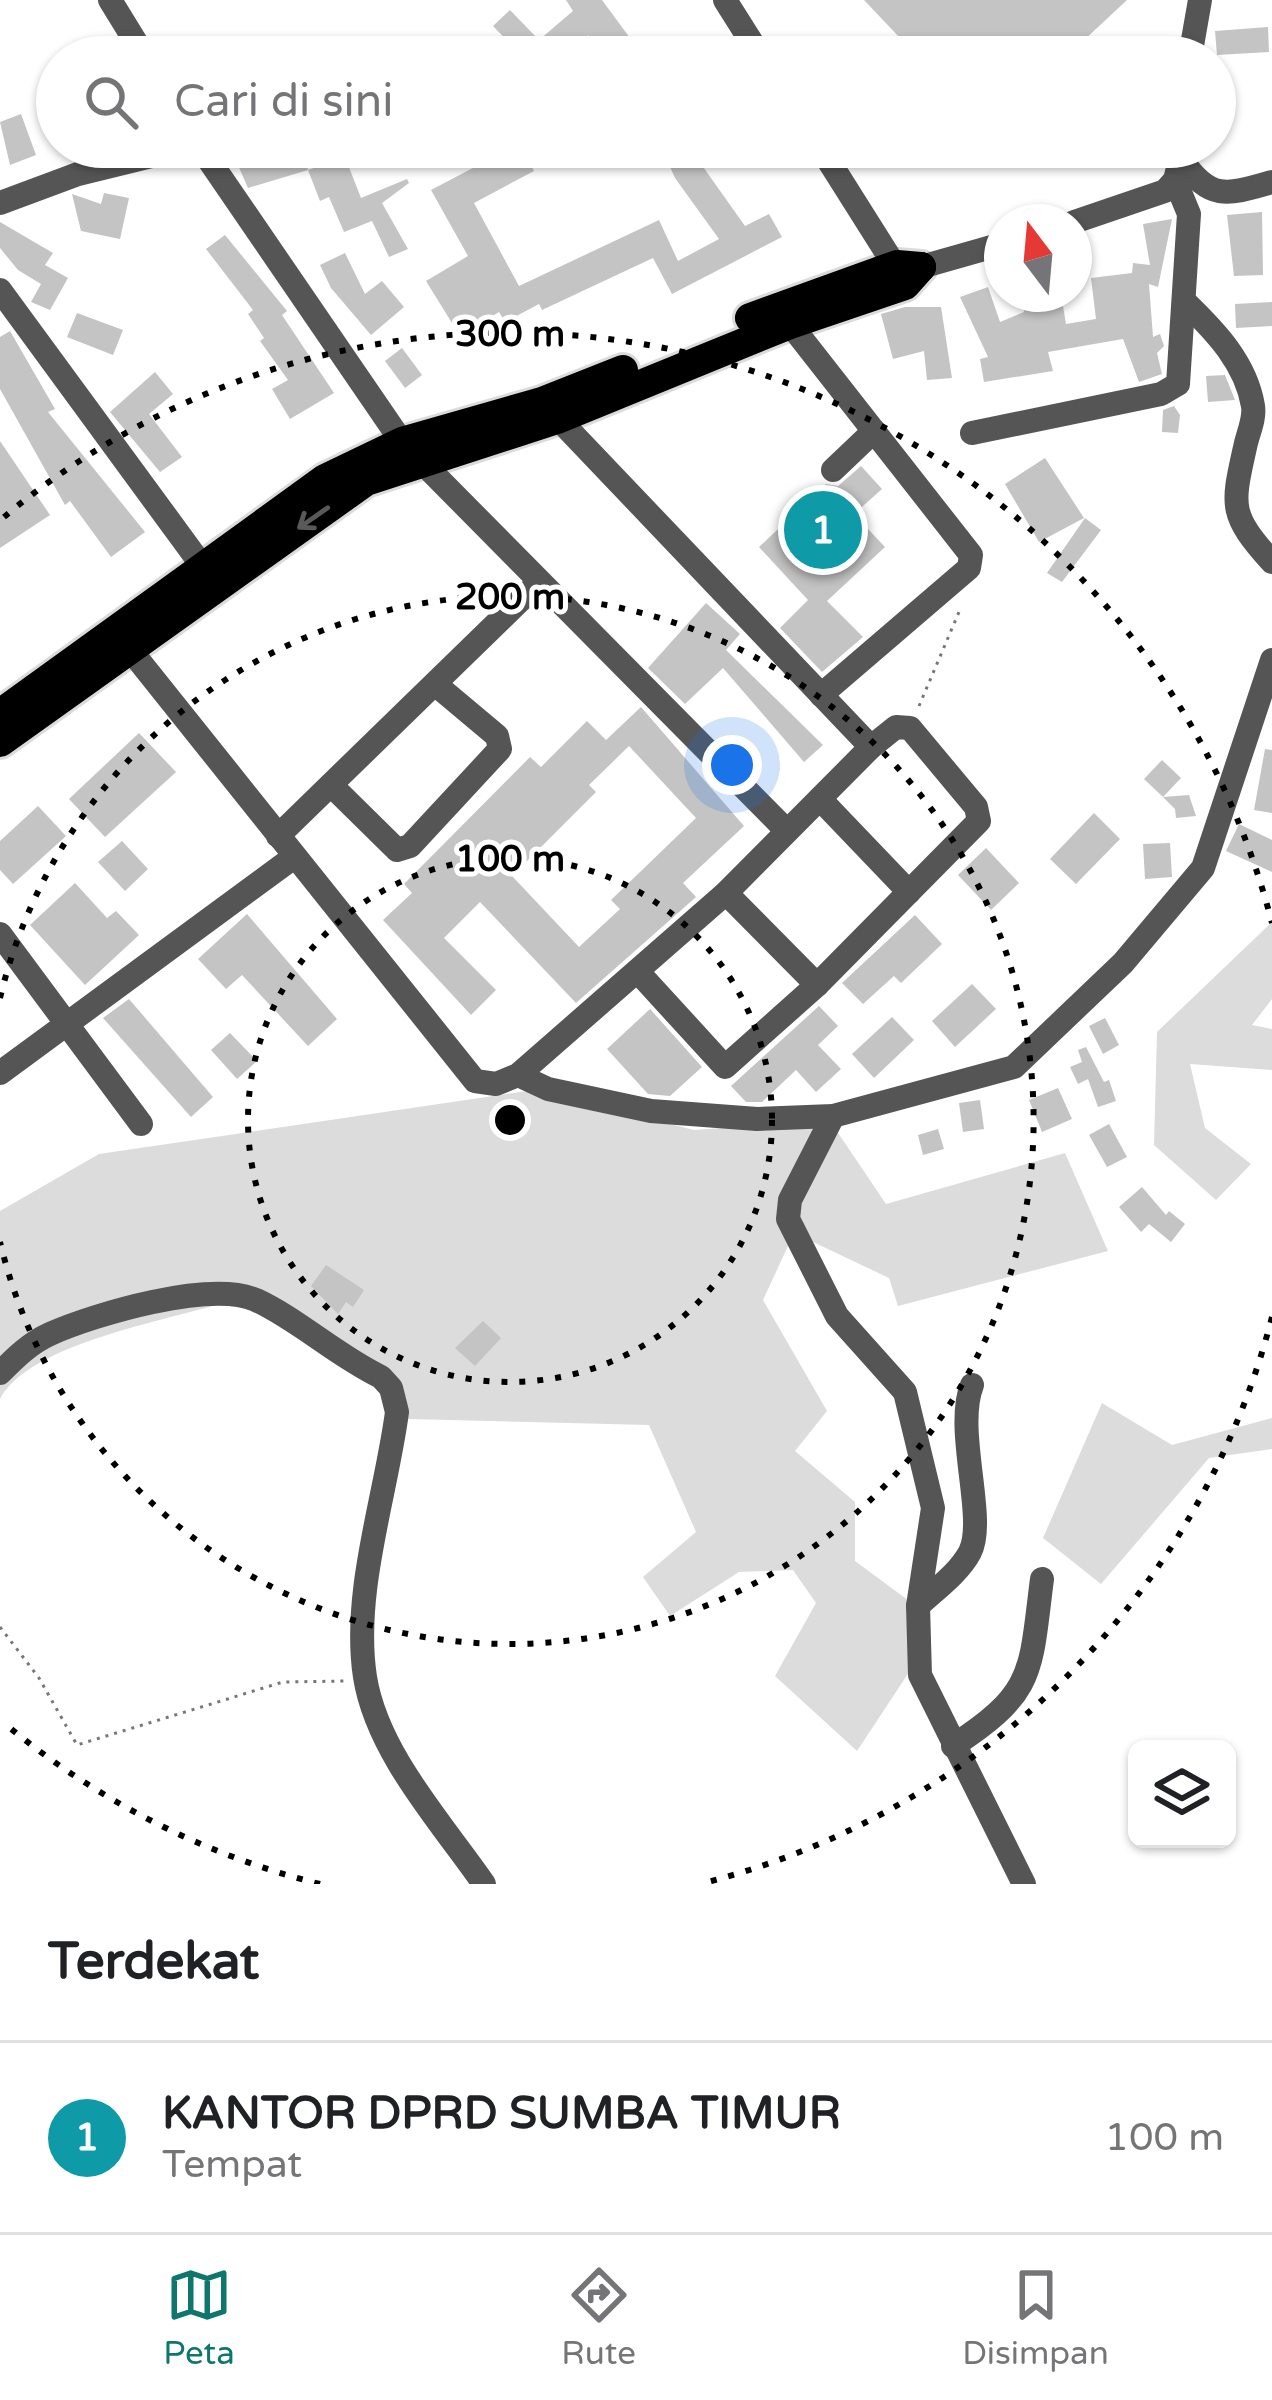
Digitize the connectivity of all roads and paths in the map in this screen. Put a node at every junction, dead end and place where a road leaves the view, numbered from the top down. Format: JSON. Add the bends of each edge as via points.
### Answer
{"nodes":[{"id":1,"x":110,"y":0,"type":"edge"},
{"id":2,"x":725,"y":0,"type":"edge"},
{"id":3,"x":1200,"y":0,"type":"edge"},
{"id":4,"x":132,"y":36,"type":"edge"},
{"id":5,"x":748,"y":36,"type":"edge"},
{"id":6,"x":1194,"y":36,"type":"edge"},
{"id":7,"x":102,"y":168,"type":"edge"},
{"id":8,"x":215,"y":168,"type":"edge"},
{"id":9,"x":835,"y":168,"type":"edge"},
{"id":10,"x":1175,"y":168,"type":"edge"},
{"id":11,"x":1181,"y":168,"type":"edge"},
{"id":12,"x":1185,"y":168,"type":"edge"},
{"id":13,"x":1272,"y":182,"type":"edge"},
{"id":14,"x":0,"y":202,"type":"edge"},
{"id":15,"x":1092,"y":217,"type":"edge"},
{"id":16,"x":984,"y":249,"type":"edge"},
{"id":17,"x":908,"y":272,"type":"junction"},
{"id":18,"x":0,"y":290,"type":"edge"},
{"id":19,"x":1186,"y":303,"type":"junction"},
{"id":20,"x":790,"y":324,"type":"junction"},
{"id":21,"x":550,"y":410,"type":"junction"},
{"id":22,"x":874,"y":431,"type":"junction"},
{"id":23,"x":972,"y":433,"type":"dead end"},
{"id":24,"x":411,"y":451,"type":"junction"},
{"id":25,"x":833,"y":470,"type":"dead end"},
{"id":26,"x":1272,"y":562,"type":"edge"},
{"id":27,"x":203,"y":567,"type":"junction"},
{"id":28,"x":539,"y":582,"type":"junction"},
{"id":29,"x":959,"y":612,"type":"dead end"},
{"id":30,"x":122,"y":639,"type":"junction"},
{"id":31,"x":1272,"y":660,"type":"edge"},
{"id":32,"x":435,"y":684,"type":"junction"},
{"id":33,"x":821,"y":694,"type":"junction"},
{"id":34,"x":0,"y":714,"type":"edge"},
{"id":35,"x":903,"y":726,"type":"junction"},
{"id":36,"x":0,"y":742,"type":"edge"},
{"id":37,"x":871,"y":747,"type":"junction"},
{"id":38,"x":331,"y":785,"type":"junction"},
{"id":39,"x":820,"y":799,"type":"junction"},
{"id":40,"x":785,"y":829,"type":"junction"},
{"id":41,"x":286,"y":846,"type":"junction"},
{"id":42,"x":909,"y":892,"type":"junction"},
{"id":43,"x":726,"y":893,"type":"junction"},
{"id":44,"x":0,"y":934,"type":"edge"},
{"id":45,"x":639,"y":974,"type":"junction"},
{"id":46,"x":818,"y":985,"type":"junction"},
{"id":47,"x":66,"y":1022,"type":"junction"},
{"id":48,"x":0,"y":1072,"type":"edge"},
{"id":49,"x":518,"y":1075,"type":"junction"},
{"id":50,"x":833,"y":1116,"type":"junction"},
{"id":51,"x":141,"y":1124,"type":"dead end"},
{"id":52,"x":0,"y":1373,"type":"edge"},
{"id":53,"x":972,"y":1385,"type":"dead end"},
{"id":54,"x":1042,"y":1579,"type":"dead end"},
{"id":55,"x":918,"y":1606,"type":"junction"},
{"id":56,"x":0,"y":1627,"type":"edge"},
{"id":57,"x":366,"y":1680,"type":"junction"},
{"id":58,"x":953,"y":1746,"type":"junction"},
{"id":59,"x":484,"y":1884,"type":"edge"},
{"id":60,"x":1024,"y":1884,"type":"edge"}],
"edges":[{"from":1,"to":4,"type":"street"},
{"from":2,"to":5,"type":"street"},
{"from":3,"to":6,"type":"street"},
{"from":7,"to":14,"type":"street"},
{"from":8,"to":24,"type":"street"},
{"from":9,"to":17,"type":"street"},
{"from":10,"to":15,"type":"street","via":[[1150,199]]},
{"from":11,"to":19,"type":"street","via":[[1189,214]]},
{"from":12,"to":13,"type":"street","via":[[1213,192]]},
{"from":16,"to":17,"type":"street"},
{"from":17,"to":20,"type":"main road"},
{"from":17,"to":21,"type":"main road","via":[[830,286]]},
{"from":18,"to":27,"type":"street"},
{"from":19,"to":23,"type":"street","via":[[1179,377],[1168,392]]},
{"from":19,"to":26,"type":"street","via":[[1232,353],[1249,394],[1253,415],[1233,502],[1239,524]]},
{"from":20,"to":21,"type":"main road"},
{"from":20,"to":22,"type":"street"},
{"from":21,"to":24,"type":"main road"},
{"from":21,"to":33,"type":"street"},
{"from":22,"to":25,"type":"street"},
{"from":22,"to":33,"type":"street","via":[[967,542],[969,568]]},
{"from":24,"to":27,"type":"main road","via":[[325,479]]},
{"from":24,"to":28,"type":"street"},
{"from":24,"to":30,"type":"main road","one_way":true},
{"from":27,"to":30,"type":"main road"},
{"from":28,"to":32,"type":"street"},
{"from":28,"to":40,"type":"street"},
{"from":29,"to":35,"type":"path","via":[[922,702]]},
{"from":30,"to":34,"type":"main road"},
{"from":30,"to":36,"type":"main road"},
{"from":30,"to":41,"type":"street"},
{"from":31,"to":50,"type":"street","via":[[1203,868],[1123,963],[1014,1067]]},
{"from":32,"to":38,"type":"street"},
{"from":32,"to":38,"type":"street","via":[[497,736],[500,749],[410,847],[397,850],[381,839]]},
{"from":33,"to":37,"type":"street"},
{"from":35,"to":37,"type":"street"},
{"from":35,"to":42,"type":"street","via":[[976,807],[979,821]]},
{"from":37,"to":39,"type":"street"},
{"from":38,"to":41,"type":"street"},
{"from":39,"to":40,"type":"street"},
{"from":39,"to":42,"type":"street"},
{"from":40,"to":43,"type":"street"},
{"from":41,"to":47,"type":"street"},
{"from":41,"to":49,"type":"street","via":[[475,1082]]},
{"from":42,"to":46,"type":"street"},
{"from":43,"to":45,"type":"street"},
{"from":43,"to":46,"type":"street"},
{"from":44,"to":47,"type":"street"},
{"from":45,"to":46,"type":"street","via":[[724,1067]]},
{"from":45,"to":49,"type":"street"},
{"from":47,"to":48,"type":"street"},
{"from":47,"to":51,"type":"street"},
{"from":49,"to":50,"type":"street","via":[[651,1111]]},
{"from":50,"to":55,"type":"street","via":[[790,1199],[788,1219],[822,1293],[898,1383],[911,1411],[933,1508]]},
{"from":52,"to":57,"type":"street","via":[[52,1333],[183,1296],[228,1294],[254,1300],[381,1377],[398,1412],[371,1568]]},
{"from":53,"to":55,"type":"street","via":[[967,1460],[975,1541]]},
{"from":54,"to":58,"type":"street","via":[[1018,1696]]},
{"from":55,"to":58,"type":"street","via":[[920,1675]]},
{"from":56,"to":57,"type":"path","via":[[77,1745],[283,1682]]},
{"from":57,"to":59,"type":"street","via":[[418,1792]]},
{"from":58,"to":60,"type":"street"}]}
